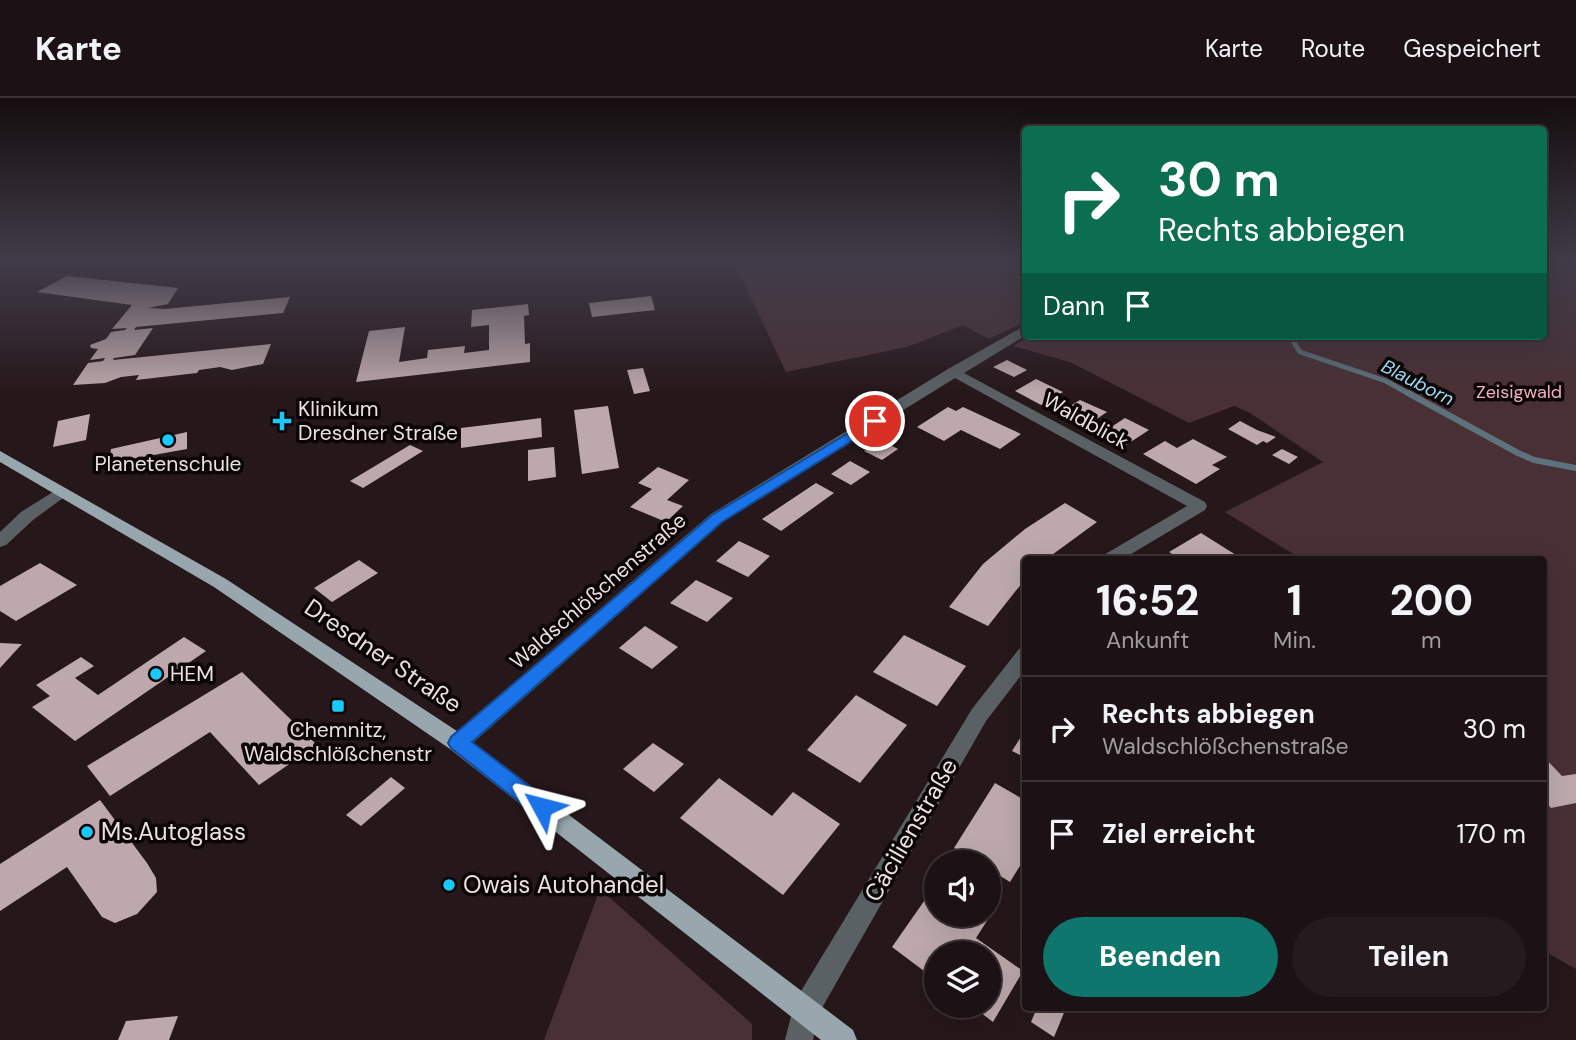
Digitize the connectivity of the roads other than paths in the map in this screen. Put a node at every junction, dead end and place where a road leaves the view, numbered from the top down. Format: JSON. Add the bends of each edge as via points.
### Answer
{"nodes":[{"id":1,"x":1022,"y":331,"type":"edge"},
{"id":2,"x":953,"y":372,"type":"junction"},
{"id":3,"x":0,"y":456,"type":"edge"},
{"id":4,"x":61,"y":492,"type":"junction"},
{"id":5,"x":0,"y":541,"type":"edge"},
{"id":6,"x":1115,"y":556,"type":"edge"},
{"id":7,"x":1022,"y":659,"type":"edge"},
{"id":8,"x":458,"y":743,"type":"junction"},
{"id":9,"x":805,"y":1011,"type":"junction"},
{"id":10,"x":799,"y":1040,"type":"edge"},
{"id":11,"x":843,"y":1040,"type":"edge"}],
"edges":[{"from":1,"to":2,"type":"street","name":"Waldschlößchenstraße"},
{"from":2,"to":6,"type":"street","name":"Waldblick","via":[[1199,506]]},
{"from":2,"to":8,"type":"street","name":"Waldschlößchenstraße","via":[[717,518]]},
{"from":3,"to":4,"type":"main road","name":"Dresdner Straße"},
{"from":4,"to":5,"type":"street"},
{"from":4,"to":8,"type":"main road","name":"Dresdner Straße","via":[[220,583]]},
{"from":7,"to":9,"type":"street","name":"Cäcilienstraße","via":[[979,715]]},
{"from":8,"to":9,"type":"main road","name":"Dresdner Straße"},
{"from":9,"to":10,"type":"street","name":"Cäcilienstraße"},
{"from":9,"to":11,"type":"main road","name":"Dresdner Straße"}]}
